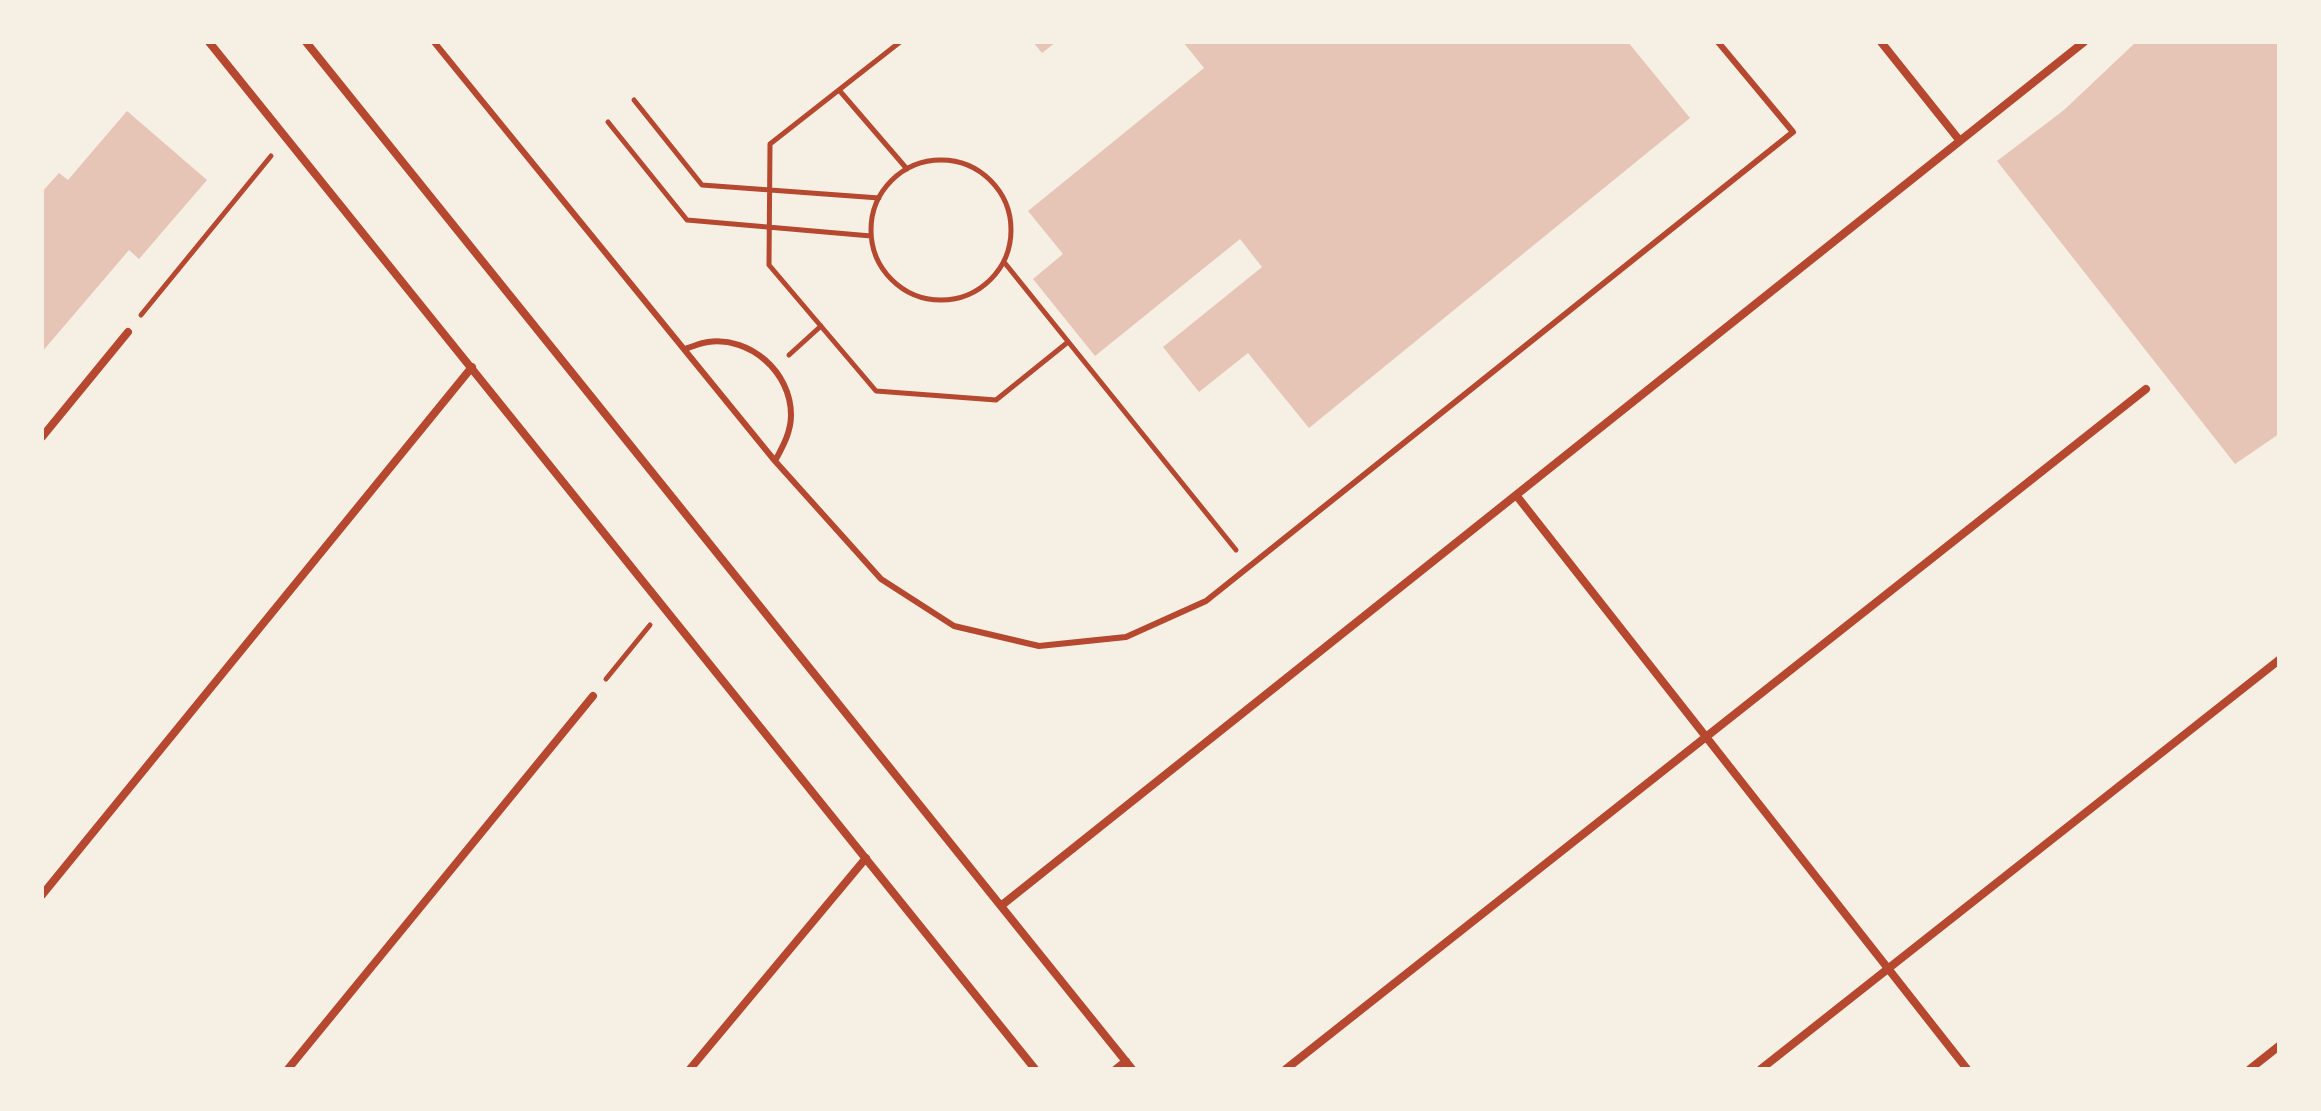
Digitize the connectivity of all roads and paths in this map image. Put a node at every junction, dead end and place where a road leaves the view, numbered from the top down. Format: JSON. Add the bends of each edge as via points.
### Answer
{"nodes":[{"id":1,"x":209,"y":42,"type":"edge"},
{"id":2,"x":306,"y":42,"type":"edge"},
{"id":3,"x":434,"y":42,"type":"edge"},
{"id":4,"x":900,"y":42,"type":"edge"},
{"id":5,"x":1718,"y":42,"type":"edge"},
{"id":6,"x":1881,"y":42,"type":"edge"},
{"id":7,"x":2084,"y":42,"type":"edge"},
{"id":8,"x":839,"y":90,"type":"junction"},
{"id":9,"x":634,"y":100,"type":"dead end"},
{"id":10,"x":608,"y":122,"type":"dead end"},
{"id":11,"x":287,"y":136,"type":"junction"},
{"id":12,"x":1960,"y":141,"type":"junction"},
{"id":13,"x":907,"y":169,"type":"junction"},
{"id":14,"x":770,"y":190,"type":"junction"},
{"id":15,"x":879,"y":198,"type":"junction"},
{"id":16,"x":770,"y":228,"type":"junction"},
{"id":17,"x":871,"y":236,"type":"junction"},
{"id":18,"x":1004,"y":262,"type":"junction"},
{"id":19,"x":821,"y":326,"type":"junction"},
{"id":20,"x":128,"y":332,"type":"joint"},
{"id":21,"x":1068,"y":342,"type":"junction"},
{"id":22,"x":684,"y":349,"type":"junction"},
{"id":23,"x":472,"y":367,"type":"junction"},
{"id":24,"x":774,"y":368,"type":"junction"},
{"id":25,"x":2146,"y":389,"type":"dead end"},
{"id":26,"x":42,"y":437,"type":"edge"},
{"id":27,"x":775,"y":461,"type":"junction"},
{"id":28,"x":1516,"y":495,"type":"junction"},
{"id":29,"x":1249,"y":567,"type":"junction"},
{"id":30,"x":665,"y":607,"type":"junction"},
{"id":31,"x":2279,"y":660,"type":"edge"},
{"id":32,"x":593,"y":696,"type":"joint"},
{"id":33,"x":1706,"y":737,"type":"junction"},
{"id":34,"x":866,"y":858,"type":"junction"},
{"id":35,"x":42,"y":895,"type":"edge"},
{"id":36,"x":1002,"y":905,"type":"junction"},
{"id":37,"x":1888,"y":969,"type":"junction"},
{"id":38,"x":2279,"y":1046,"type":"edge"},
{"id":39,"x":1129,"y":1065,"type":"edge"},
{"id":40,"x":288,"y":1069,"type":"edge"},
{"id":41,"x":690,"y":1069,"type":"edge"},
{"id":42,"x":1035,"y":1069,"type":"edge"},
{"id":43,"x":1116,"y":1069,"type":"edge"},
{"id":44,"x":1286,"y":1069,"type":"edge"},
{"id":45,"x":1761,"y":1069,"type":"edge"},
{"id":46,"x":1967,"y":1069,"type":"edge"},
{"id":47,"x":2250,"y":1069,"type":"edge"}],
"edges":[{"from":1,"to":11,"type":"street"},
{"from":2,"to":36,"type":"street"},
{"from":3,"to":22,"type":"lane"},
{"from":4,"to":8,"type":"path"},
{"from":5,"to":29,"type":"lane","via":[[1793,132]]},
{"from":6,"to":12,"type":"street"},
{"from":7,"to":12,"type":"street"},
{"from":8,"to":13,"type":"path"},
{"from":8,"to":14,"type":"path","via":[[770,144]]},
{"from":9,"to":14,"type":"path","via":[[702,185]]},
{"from":10,"to":16,"type":"path","via":[[687,220]]},
{"from":11,"to":20,"type":"path"},
{"from":11,"to":23,"type":"street"},
{"from":12,"to":28,"type":"street"},
{"from":13,"to":15,"type":"path"},
{"from":13,"to":18,"type":"path","via":[[945,160],[983,172],[997,186],[1012,223]]},
{"from":14,"to":15,"type":"path"},
{"from":14,"to":16,"type":"path"},
{"from":15,"to":17,"type":"path"},
{"from":16,"to":17,"type":"path"},
{"from":16,"to":19,"type":"path","via":[[769,265]]},
{"from":17,"to":18,"type":"path","via":[[886,274],[918,297],[958,298],[976,291]]},
{"from":18,"to":21,"type":"path"},
{"from":19,"to":21,"type":"path","via":[[876,391],[996,400]]},
{"from":19,"to":24,"type":"path"},
{"from":20,"to":26,"type":"street"},
{"from":21,"to":29,"type":"path"},
{"from":22,"to":24,"type":"lane","via":[[708,342],[733,343],[756,352]]},
{"from":22,"to":27,"type":"lane"},
{"from":23,"to":30,"type":"street"},
{"from":23,"to":35,"type":"street"},
{"from":24,"to":27,"type":"lane","via":[[791,414],[787,439]]},
{"from":25,"to":33,"type":"street"},
{"from":27,"to":29,"type":"lane","via":[[881,579],[954,626],[1039,646],[1126,637],[1206,601]]},
{"from":28,"to":33,"type":"street"},
{"from":28,"to":36,"type":"street"},
{"from":30,"to":32,"type":"path"},
{"from":30,"to":34,"type":"street"},
{"from":31,"to":37,"type":"street"},
{"from":32,"to":40,"type":"street"},
{"from":33,"to":37,"type":"street"},
{"from":33,"to":44,"type":"street"},
{"from":34,"to":41,"type":"street"},
{"from":34,"to":42,"type":"street"},
{"from":36,"to":39,"type":"street"},
{"from":37,"to":45,"type":"street"},
{"from":37,"to":46,"type":"street"},
{"from":38,"to":47,"type":"street"},
{"from":39,"to":43,"type":"street"}]}
